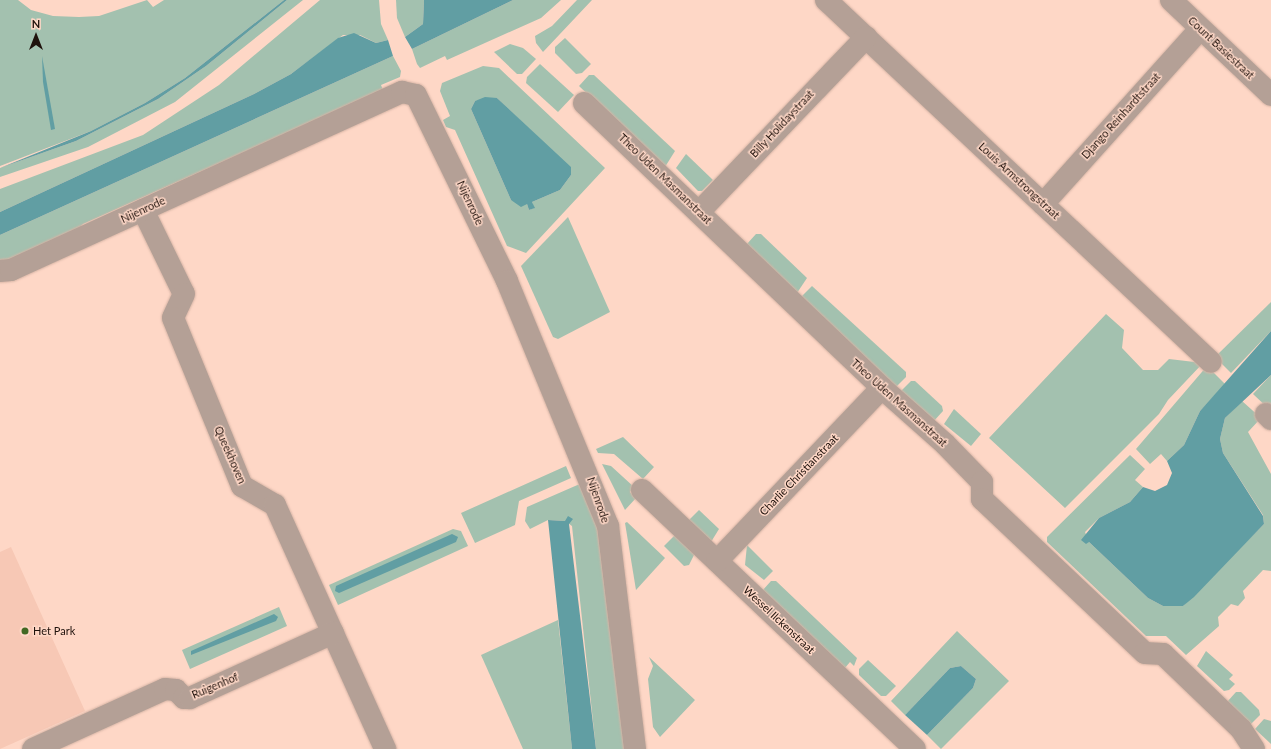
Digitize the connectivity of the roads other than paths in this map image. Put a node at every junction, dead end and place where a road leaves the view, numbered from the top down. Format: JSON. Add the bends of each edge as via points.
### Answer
{"nodes":[{"id":1,"x":826,"y":0,"type":"edge"},
{"id":2,"x":1171,"y":0,"type":"edge"},
{"id":3,"x":1200,"y":29,"type":"junction"},
{"id":4,"x":866,"y":37,"type":"junction"},
{"id":5,"x":1271,"y":95,"type":"edge"},
{"id":6,"x":584,"y":103,"type":"dead end"},
{"id":7,"x":1043,"y":204,"type":"junction"},
{"id":8,"x":143,"y":210,"type":"junction"},
{"id":9,"x":700,"y":212,"type":"junction"},
{"id":10,"x":0,"y":271,"type":"edge"},
{"id":11,"x":1211,"y":362,"type":"dead end"},
{"id":12,"x":882,"y":388,"type":"junction"},
{"id":13,"x":642,"y":490,"type":"dead end"},
{"id":14,"x":717,"y":561,"type":"junction"},
{"id":15,"x":333,"y":633,"type":"junction"},
{"id":16,"x":33,"y":749,"type":"edge"},
{"id":17,"x":385,"y":749,"type":"edge"},
{"id":18,"x":635,"y":749,"type":"edge"},
{"id":19,"x":916,"y":749,"type":"edge"},
{"id":20,"x":1254,"y":749,"type":"edge"}],
"edges":[{"from":1,"to":4,"type":"street","name":"Louis Armstrongstraat"},
{"from":2,"to":3,"type":"street","name":"Count Basiestraat"},
{"from":3,"to":5,"type":"street","name":"Count Basiestraat"},
{"from":3,"to":7,"type":"street","name":"Django Reinhardtstraat"},
{"from":4,"to":7,"type":"street","name":"Louis Armstrongstraat"},
{"from":4,"to":9,"type":"street","name":"Billy Holidaystraat"},
{"from":6,"to":9,"type":"street","name":"Theo Uden Masmanstraat"},
{"from":7,"to":11,"type":"street","name":"Louis Armstrongstraat"},
{"from":8,"to":10,"type":"street","name":"Nijenrode","via":[[11,270]]},
{"from":8,"to":15,"type":"street","name":"Queekhoven","via":[[184,294],[173,318],[242,486],[275,505]]},
{"from":8,"to":18,"type":"street","name":"Nijenrode","via":[[402,92],[416,95],[510,288],[608,526]]},
{"from":9,"to":12,"type":"street","name":"Theo Uden Masmanstraat"},
{"from":12,"to":14,"type":"street","name":"Charlie Christianstraat"},
{"from":12,"to":20,"type":"street","name":"Theo Uden Masmanstraat","via":[[945,444],[982,482],[982,499],[1145,653],[1163,654],[1242,729]]},
{"from":13,"to":14,"type":"street","name":"Wessel Ilckenstraat"},
{"from":14,"to":19,"type":"street","name":"Wessel Ilckenstraat"},
{"from":15,"to":16,"type":"street","name":"Ruigenhof","via":[[190,698],[184,698],[176,690],[165,689]]},
{"from":15,"to":17,"type":"street","name":"Queekhoven"}]}
